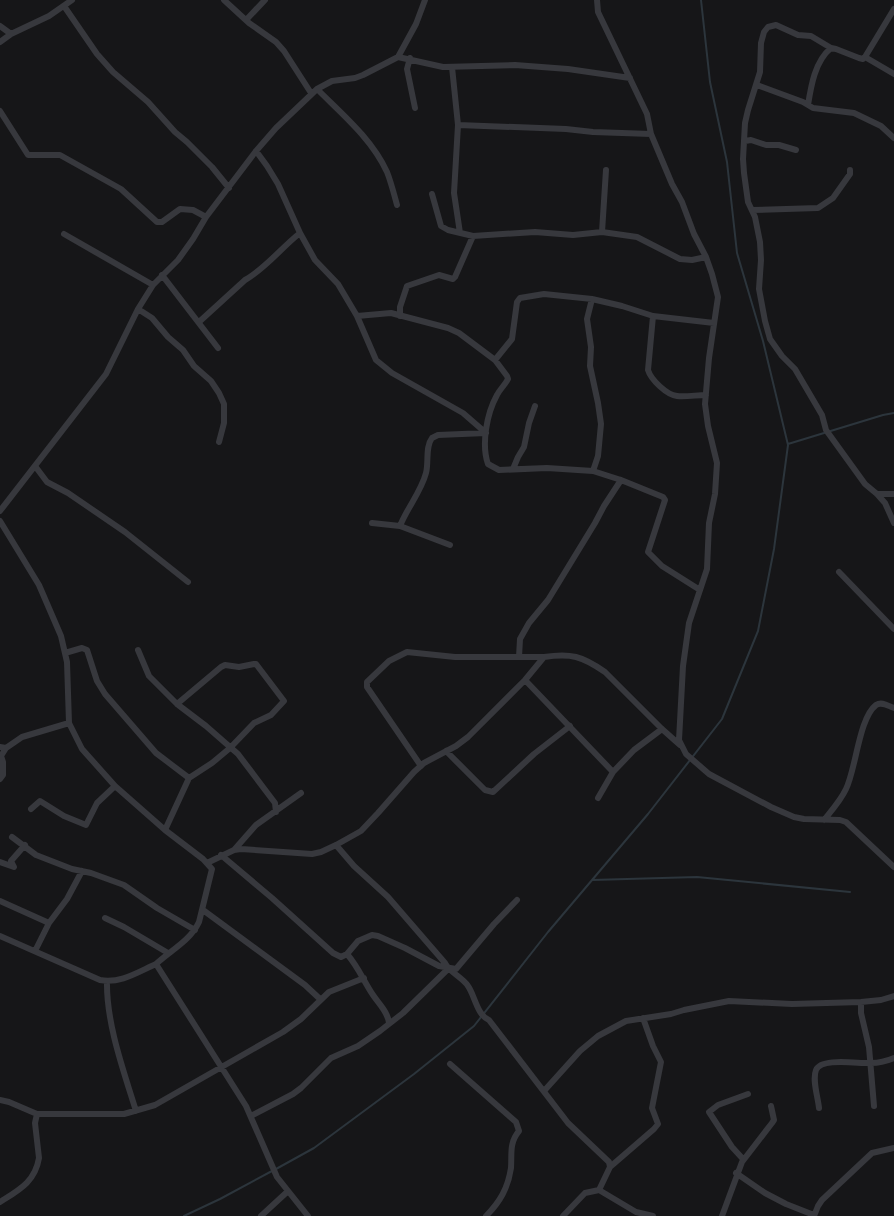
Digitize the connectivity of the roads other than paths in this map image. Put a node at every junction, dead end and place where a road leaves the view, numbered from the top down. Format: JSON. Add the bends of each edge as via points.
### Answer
{"nodes":[{"id":1,"x":72,"y":0,"type":"edge"},
{"id":2,"x":224,"y":0,"type":"edge"},
{"id":3,"x":265,"y":0,"type":"edge"},
{"id":4,"x":425,"y":0,"type":"edge"},
{"id":5,"x":597,"y":0,"type":"edge"},
{"id":6,"x":64,"y":6,"type":"junction"},
{"id":7,"x":894,"y":9,"type":"edge"},
{"id":8,"x":246,"y":20,"type":"junction"},
{"id":9,"x":0,"y":26,"type":"edge"},
{"id":10,"x":11,"y":34,"type":"junction"},
{"id":11,"x":0,"y":42,"type":"edge"},
{"id":12,"x":831,"y":48,"type":"junction"},
{"id":13,"x":398,"y":57,"type":"junction"},
{"id":14,"x":866,"y":57,"type":"junction"},
{"id":15,"x":410,"y":58,"type":"junction"},
{"id":16,"x":452,"y":67,"type":"junction"},
{"id":17,"x":894,"y":74,"type":"edge"},
{"id":18,"x":630,"y":78,"type":"junction"},
{"id":19,"x":757,"y":85,"type":"junction"},
{"id":20,"x":317,"y":89,"type":"junction"},
{"id":21,"x":311,"y":93,"type":"junction"},
{"id":22,"x":808,"y":105,"type":"junction"},
{"id":23,"x":415,"y":108,"type":"dead end"},
{"id":24,"x":0,"y":111,"type":"edge"},
{"id":25,"x":458,"y":125,"type":"junction"},
{"id":26,"x":651,"y":134,"type":"junction"},
{"id":27,"x":894,"y":138,"type":"edge"},
{"id":28,"x":745,"y":141,"type":"junction"},
{"id":29,"x":796,"y":150,"type":"dead end"},
{"id":30,"x":256,"y":151,"type":"junction"},
{"id":31,"x":606,"y":170,"type":"dead end"},
{"id":32,"x":850,"y":170,"type":"dead end"},
{"id":33,"x":229,"y":188,"type":"junction"},
{"id":34,"x":432,"y":194,"type":"dead end"},
{"id":35,"x":397,"y":205,"type":"dead end"},
{"id":36,"x":752,"y":210,"type":"junction"},
{"id":37,"x":206,"y":217,"type":"junction"},
{"id":38,"x":602,"y":232,"type":"junction"},
{"id":39,"x":460,"y":233,"type":"junction"},
{"id":40,"x":64,"y":234,"type":"dead end"},
{"id":41,"x":300,"y":234,"type":"junction"},
{"id":42,"x":474,"y":236,"type":"junction"},
{"id":43,"x":706,"y":257,"type":"junction"},
{"id":44,"x":162,"y":275,"type":"junction"},
{"id":45,"x":153,"y":285,"type":"junction"},
{"id":46,"x":592,"y":299,"type":"junction"},
{"id":47,"x":138,"y":309,"type":"junction"},
{"id":48,"x":357,"y":316,"type":"junction"},
{"id":49,"x":400,"y":316,"type":"junction"},
{"id":50,"x":653,"y":316,"type":"junction"},
{"id":51,"x":199,"y":322,"type":"junction"},
{"id":52,"x":714,"y":323,"type":"junction"},
{"id":53,"x":218,"y":348,"type":"dead end"},
{"id":54,"x":495,"y":360,"type":"junction"},
{"id":55,"x":706,"y":395,"type":"junction"},
{"id":56,"x":535,"y":406,"type":"dead end"},
{"id":57,"x":486,"y":433,"type":"junction"},
{"id":58,"x":219,"y":442,"type":"dead end"},
{"id":59,"x":35,"y":466,"type":"junction"},
{"id":60,"x":513,"y":469,"type":"junction"},
{"id":61,"x":593,"y":471,"type":"junction"},
{"id":62,"x":621,"y":480,"type":"junction"},
{"id":63,"x":877,"y":494,"type":"junction"},
{"id":64,"x":894,"y":494,"type":"edge"},
{"id":65,"x":0,"y":510,"type":"edge"},
{"id":66,"x":0,"y":521,"type":"edge"},
{"id":67,"x":372,"y":522,"type":"dead end"},
{"id":68,"x":894,"y":523,"type":"edge"},
{"id":69,"x":400,"y":526,"type":"junction"},
{"id":70,"x":450,"y":545,"type":"dead end"},
{"id":71,"x":839,"y":572,"type":"dead end"},
{"id":72,"x":188,"y":582,"type":"dead end"},
{"id":73,"x":700,"y":590,"type":"junction"},
{"id":74,"x":894,"y":629,"type":"edge"},
{"id":75,"x":138,"y":650,"type":"dead end"},
{"id":76,"x":66,"y":653,"type":"junction"},
{"id":77,"x":518,"y":657,"type":"junction"},
{"id":78,"x":544,"y":657,"type":"junction"},
{"id":79,"x":524,"y":680,"type":"junction"},
{"id":80,"x":177,"y":704,"type":"junction"},
{"id":81,"x":894,"y":708,"type":"edge"},
{"id":82,"x":69,"y":723,"type":"junction"},
{"id":83,"x":570,"y":726,"type":"junction"},
{"id":84,"x":662,"y":729,"type":"junction"},
{"id":85,"x":680,"y":745,"type":"junction"},
{"id":86,"x":3,"y":748,"type":"edge"},
{"id":87,"x":230,"y":748,"type":"junction"},
{"id":88,"x":446,"y":751,"type":"junction"},
{"id":89,"x":421,"y":766,"type":"junction"},
{"id":90,"x":613,"y":772,"type":"junction"},
{"id":91,"x":189,"y":778,"type":"junction"},
{"id":92,"x":0,"y":779,"type":"edge"},
{"id":93,"x":115,"y":786,"type":"junction"},
{"id":94,"x":301,"y":793,"type":"dead end"},
{"id":95,"x":598,"y":798,"type":"dead end"},
{"id":96,"x":32,"y":809,"type":"dead end"},
{"id":97,"x":276,"y":812,"type":"junction"},
{"id":98,"x":824,"y":820,"type":"junction"},
{"id":99,"x":165,"y":830,"type":"junction"},
{"id":100,"x":12,"y":836,"type":"dead end"},
{"id":101,"x":336,"y":845,"type":"junction"},
{"id":102,"x":25,"y":846,"type":"junction"},
{"id":103,"x":234,"y":850,"type":"junction"},
{"id":104,"x":221,"y":855,"type":"junction"},
{"id":105,"x":0,"y":862,"type":"edge"},
{"id":106,"x":207,"y":863,"type":"junction"},
{"id":107,"x":894,"y":867,"type":"edge"},
{"id":108,"x":82,"y":871,"type":"junction"},
{"id":109,"x":517,"y":900,"type":"dead end"},
{"id":110,"x":0,"y":901,"type":"edge"},
{"id":111,"x":202,"y":910,"type":"junction"},
{"id":112,"x":106,"y":918,"type":"dead end"},
{"id":113,"x":49,"y":923,"type":"junction"},
{"id":114,"x":196,"y":930,"type":"junction"},
{"id":115,"x":0,"y":936,"type":"edge"},
{"id":116,"x":35,"y":951,"type":"junction"},
{"id":117,"x":168,"y":953,"type":"junction"},
{"id":118,"x":347,"y":954,"type":"junction"},
{"id":119,"x":156,"y":964,"type":"junction"},
{"id":120,"x":448,"y":969,"type":"junction"},
{"id":121,"x":364,"y":978,"type":"junction"},
{"id":122,"x":107,"y":981,"type":"junction"},
{"id":123,"x":894,"y":996,"type":"edge"},
{"id":124,"x":320,"y":999,"type":"junction"},
{"id":125,"x":861,"y":1002,"type":"junction"},
{"id":126,"x":643,"y":1018,"type":"junction"},
{"id":127,"x":389,"y":1023,"type":"junction"},
{"id":128,"x":894,"y":1058,"type":"edge"},
{"id":129,"x":450,"y":1064,"type":"dead end"},
{"id":130,"x":870,"y":1064,"type":"junction"},
{"id":131,"x":221,"y":1068,"type":"junction"},
{"id":132,"x":544,"y":1091,"type":"junction"},
{"id":133,"x":748,"y":1094,"type":"dead end"},
{"id":134,"x":0,"y":1100,"type":"edge"},
{"id":135,"x":771,"y":1106,"type":"dead end"},
{"id":136,"x":874,"y":1106,"type":"dead end"},
{"id":137,"x":819,"y":1108,"type":"dead end"},
{"id":138,"x":136,"y":1111,"type":"junction"},
{"id":139,"x":37,"y":1114,"type":"junction"},
{"id":140,"x":250,"y":1116,"type":"junction"},
{"id":141,"x":894,"y":1148,"type":"edge"},
{"id":142,"x":743,"y":1159,"type":"junction"},
{"id":143,"x":610,"y":1167,"type":"junction"},
{"id":144,"x":736,"y":1173,"type":"junction"},
{"id":145,"x":599,"y":1190,"type":"junction"},
{"id":146,"x":287,"y":1192,"type":"junction"},
{"id":147,"x":0,"y":1202,"type":"edge"},
{"id":148,"x":644,"y":1215,"type":"edge"},
{"id":149,"x":814,"y":1215,"type":"edge"},
{"id":150,"x":261,"y":1216,"type":"edge"},
{"id":151,"x":308,"y":1216,"type":"edge"},
{"id":152,"x":486,"y":1216,"type":"edge"},
{"id":153,"x":563,"y":1216,"type":"edge"},
{"id":154,"x":653,"y":1216,"type":"edge"},
{"id":155,"x":722,"y":1216,"type":"edge"}],
"edges":[{"from":1,"to":6,"type":"street"},
{"from":2,"to":8,"type":"street"},
{"from":3,"to":8,"type":"street"},
{"from":4,"to":13,"type":"street"},
{"from":5,"to":18,"type":"street","via":[[598,12]]},
{"from":6,"to":10,"type":"street"},
{"from":6,"to":33,"type":"street","via":[[113,72],[148,102]]},
{"from":7,"to":14,"type":"street"},
{"from":8,"to":21,"type":"street","via":[[284,51]]},
{"from":9,"to":10,"type":"street"},
{"from":10,"to":11,"type":"street"},
{"from":12,"to":14,"type":"street","via":[[859,58]]},
{"from":12,"to":19,"type":"street","via":[[811,36],[772,25],[764,32],[761,43]]},
{"from":12,"to":22,"type":"street","via":[[814,75]]},
{"from":13,"to":15,"type":"street"},
{"from":13,"to":20,"type":"street","via":[[355,78],[332,81]]},
{"from":14,"to":17,"type":"street"},
{"from":15,"to":16,"type":"street"},
{"from":15,"to":23,"type":"street","via":[[407,69]]},
{"from":16,"to":18,"type":"street","via":[[515,65]]},
{"from":16,"to":25,"type":"street"},
{"from":18,"to":26,"type":"street","via":[[647,114]]},
{"from":19,"to":22,"type":"street"},
{"from":19,"to":28,"type":"street","via":[[748,110]]},
{"from":20,"to":21,"type":"street"},
{"from":20,"to":35,"type":"street","via":[[378,157]]},
{"from":21,"to":30,"type":"street"},
{"from":22,"to":27,"type":"street","via":[[854,113],[873,121]]},
{"from":24,"to":37,"type":"street","via":[[28,155],[60,155],[121,189],[157,222],[180,209],[193,210]]},
{"from":25,"to":26,"type":"street"},
{"from":25,"to":39,"type":"street","via":[[454,193]]},
{"from":26,"to":43,"type":"street"},
{"from":28,"to":29,"type":"street"},
{"from":28,"to":36,"type":"street","via":[[744,173]]},
{"from":30,"to":33,"type":"street"},
{"from":30,"to":41,"type":"street","via":[[278,184]]},
{"from":31,"to":38,"type":"street"},
{"from":32,"to":36,"type":"street","via":[[833,198],[818,208]]},
{"from":33,"to":37,"type":"street"},
{"from":34,"to":39,"type":"street","via":[[441,226]]},
{"from":36,"to":63,"type":"street","via":[[761,252],[759,289],[770,339],[795,368],[822,415],[826,430],[865,484]]},
{"from":37,"to":44,"type":"street","via":[[178,260]]},
{"from":38,"to":42,"type":"street"},
{"from":38,"to":43,"type":"street","via":[[636,237],[680,259]]},
{"from":39,"to":42,"type":"street"},
{"from":40,"to":45,"type":"street"},
{"from":41,"to":48,"type":"street","via":[[315,260],[338,284]]},
{"from":41,"to":51,"type":"street"},
{"from":42,"to":49,"type":"street","via":[[455,278],[440,275],[407,286]]},
{"from":43,"to":52,"type":"street","via":[[718,297]]},
{"from":44,"to":45,"type":"street"},
{"from":44,"to":51,"type":"street"},
{"from":45,"to":47,"type":"street"},
{"from":46,"to":50,"type":"street"},
{"from":46,"to":54,"type":"street","via":[[544,294],[518,300],[512,339]]},
{"from":46,"to":61,"type":"street","via":[[587,319],[590,366],[601,424]]},
{"from":47,"to":58,"type":"street","via":[[152,318],[183,350],[219,393],[224,404]]},
{"from":47,"to":59,"type":"street","via":[[106,374]]},
{"from":48,"to":49,"type":"street","via":[[384,313]]},
{"from":48,"to":57,"type":"street","via":[[368,345],[381,366],[463,414]]},
{"from":49,"to":54,"type":"street","via":[[448,328]]},
{"from":50,"to":52,"type":"street"},
{"from":50,"to":55,"type":"street","via":[[650,375],[676,396]]},
{"from":51,"to":53,"type":"street"},
{"from":52,"to":55,"type":"street"},
{"from":54,"to":57,"type":"street","via":[[508,379],[497,395]]},
{"from":55,"to":73,"type":"street","via":[[708,426],[717,463],[708,534],[709,560]]},
{"from":56,"to":60,"type":"street","via":[[524,447]]},
{"from":57,"to":60,"type":"street","via":[[488,464],[499,470]]},
{"from":57,"to":69,"type":"street","via":[[432,438],[422,483]]},
{"from":59,"to":65,"type":"street"},
{"from":59,"to":72,"type":"street","via":[[47,482],[125,532]]},
{"from":60,"to":61,"type":"street"},
{"from":61,"to":62,"type":"street"},
{"from":62,"to":73,"type":"street","via":[[664,497],[666,500],[648,552],[662,566]]},
{"from":62,"to":77,"type":"street","via":[[548,600],[529,623],[520,639]]},
{"from":63,"to":64,"type":"street"},
{"from":63,"to":68,"type":"street"},
{"from":66,"to":76,"type":"street","via":[[39,584]]},
{"from":67,"to":69,"type":"street"},
{"from":69,"to":70,"type":"street"},
{"from":71,"to":74,"type":"street"},
{"from":73,"to":85,"type":"street","via":[[688,623]]},
{"from":75,"to":80,"type":"street","via":[[149,676]]},
{"from":76,"to":82,"type":"street"},
{"from":76,"to":91,"type":"street","via":[[82,648],[87,650],[105,694],[156,753]]},
{"from":77,"to":78,"type":"street"},
{"from":77,"to":89,"type":"street","via":[[455,657],[407,652],[389,661],[367,682],[367,687]]},
{"from":78,"to":79,"type":"street"},
{"from":78,"to":84,"type":"street","via":[[571,655],[596,665]]},
{"from":79,"to":83,"type":"street"},
{"from":79,"to":88,"type":"street","via":[[468,737]]},
{"from":80,"to":87,"type":"street"},
{"from":80,"to":87,"type":"street","via":[[221,667],[256,664],[283,703],[271,715],[254,723]]},
{"from":81,"to":98,"type":"street","via":[[882,703],[874,707],[847,787]]},
{"from":82,"to":86,"type":"street","via":[[22,737]]},
{"from":82,"to":93,"type":"street","via":[[82,749]]},
{"from":83,"to":88,"type":"street","via":[[493,792],[485,790]]},
{"from":83,"to":90,"type":"street"},
{"from":84,"to":85,"type":"street"},
{"from":84,"to":90,"type":"street","via":[[634,750]]},
{"from":85,"to":98,"type":"street","via":[[709,774],[729,786],[794,817]]},
{"from":86,"to":92,"type":"street","via":[[3,775]]},
{"from":87,"to":91,"type":"street"},
{"from":87,"to":97,"type":"street","via":[[274,803]]},
{"from":88,"to":89,"type":"street"},
{"from":89,"to":101,"type":"street","via":[[368,824]]},
{"from":90,"to":95,"type":"street"},
{"from":91,"to":99,"type":"street"},
{"from":93,"to":96,"type":"street","via":[[97,803],[86,824],[64,816],[40,801]]},
{"from":93,"to":99,"type":"street"},
{"from":94,"to":97,"type":"street"},
{"from":97,"to":103,"type":"street","via":[[256,825]]},
{"from":98,"to":107,"type":"street","via":[[846,822]]},
{"from":99,"to":106,"type":"street"},
{"from":100,"to":102,"type":"street"},
{"from":101,"to":103,"type":"street","via":[[312,854]]},
{"from":101,"to":120,"type":"street","via":[[388,897]]},
{"from":102,"to":105,"type":"street","via":[[11,861],[14,867]]},
{"from":102,"to":108,"type":"street","via":[[36,855]]},
{"from":103,"to":104,"type":"street"},
{"from":104,"to":106,"type":"street"},
{"from":104,"to":118,"type":"street","via":[[333,953],[341,957]]},
{"from":106,"to":111,"type":"street","via":[[212,869]]},
{"from":108,"to":113,"type":"street"},
{"from":108,"to":114,"type":"street","via":[[124,885]]},
{"from":109,"to":120,"type":"street","via":[[456,969]]},
{"from":110,"to":113,"type":"street"},
{"from":111,"to":114,"type":"street"},
{"from":111,"to":124,"type":"street"},
{"from":112,"to":117,"type":"street"},
{"from":113,"to":116,"type":"street"},
{"from":114,"to":117,"type":"street"},
{"from":115,"to":116,"type":"street"},
{"from":116,"to":122,"type":"street"},
{"from":117,"to":119,"type":"street"},
{"from":118,"to":120,"type":"street","via":[[358,942],[372,935]]},
{"from":118,"to":121,"type":"street"},
{"from":119,"to":122,"type":"street","via":[[126,978]]},
{"from":119,"to":131,"type":"street"},
{"from":120,"to":127,"type":"street"},
{"from":120,"to":132,"type":"street","via":[[468,986],[480,1012]]},
{"from":121,"to":124,"type":"street"},
{"from":121,"to":127,"type":"street","via":[[389,1016]]},
{"from":122,"to":138,"type":"street","via":[[108,1005],[124,1076]]},
{"from":123,"to":125,"type":"street"},
{"from":124,"to":131,"type":"street","via":[[301,1019]]},
{"from":125,"to":126,"type":"street","via":[[792,1004],[729,1000]]},
{"from":125,"to":130,"type":"street"},
{"from":126,"to":132,"type":"street","via":[[626,1021],[598,1036]]},
{"from":126,"to":143,"type":"street","via":[[661,1062],[652,1108],[658,1124]]},
{"from":127,"to":140,"type":"street","via":[[358,1046],[331,1058],[292,1094]]},
{"from":128,"to":130,"type":"street"},
{"from":129,"to":152,"type":"street","via":[[516,1122],[519,1131],[514,1137],[504,1195]]},
{"from":130,"to":136,"type":"street"},
{"from":130,"to":137,"type":"street","via":[[830,1062],[817,1067],[815,1079]]},
{"from":131,"to":138,"type":"street"},
{"from":131,"to":140,"type":"street"},
{"from":132,"to":143,"type":"street","via":[[568,1123],[609,1162]]},
{"from":133,"to":142,"type":"street","via":[[718,1105],[709,1112]]},
{"from":134,"to":139,"type":"street"},
{"from":135,"to":142,"type":"street","via":[[774,1120]]},
{"from":138,"to":139,"type":"street","via":[[124,1114]]},
{"from":139,"to":147,"type":"street","via":[[38,1163],[26,1185]]},
{"from":140,"to":146,"type":"street"},
{"from":141,"to":149,"type":"street","via":[[879,1150],[866,1157],[822,1200]]},
{"from":142,"to":144,"type":"street"},
{"from":143,"to":145,"type":"street"},
{"from":144,"to":149,"type":"street","via":[[772,1197]]},
{"from":144,"to":155,"type":"street"},
{"from":145,"to":148,"type":"street"},
{"from":145,"to":153,"type":"street","via":[[585,1193]]},
{"from":146,"to":150,"type":"street"},
{"from":146,"to":151,"type":"street"},
{"from":148,"to":154,"type":"street"}]}
